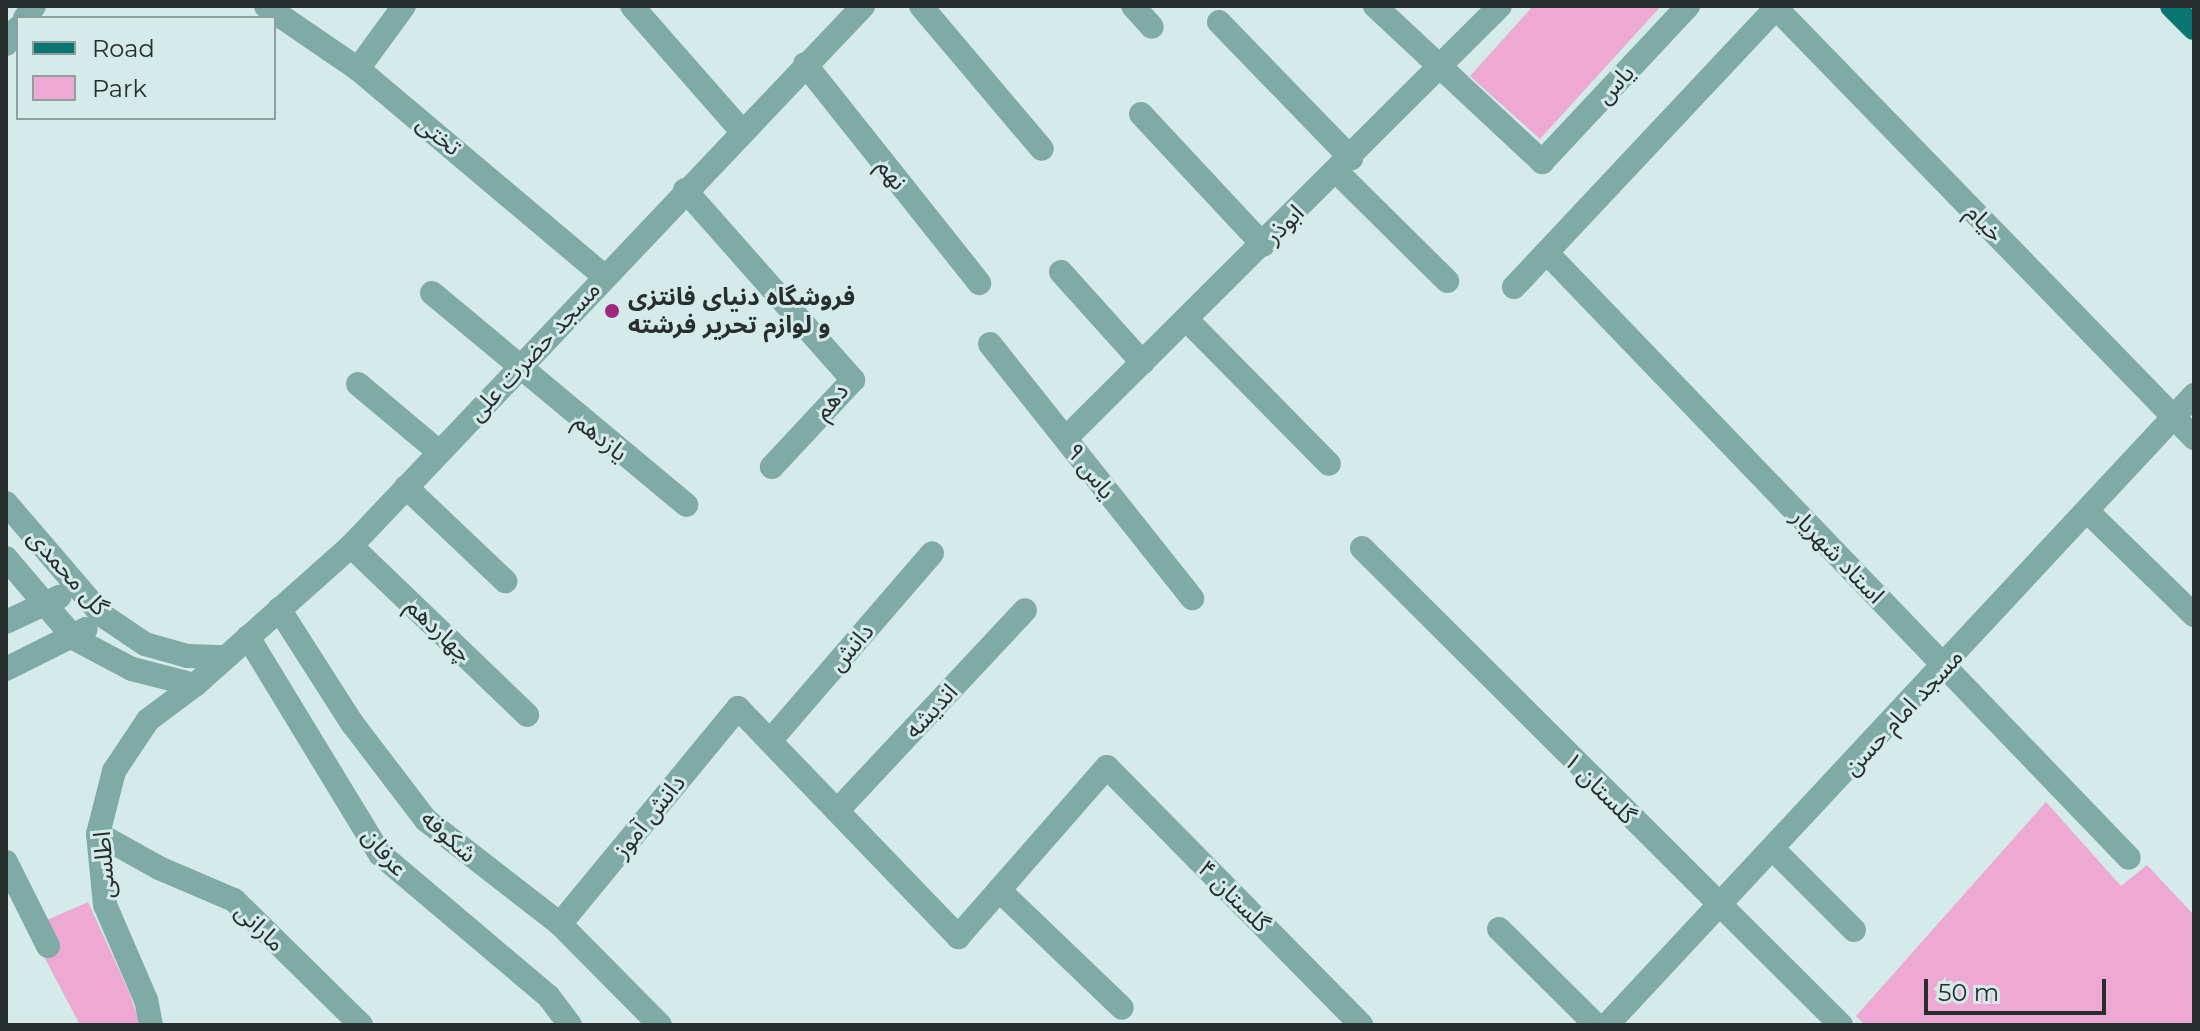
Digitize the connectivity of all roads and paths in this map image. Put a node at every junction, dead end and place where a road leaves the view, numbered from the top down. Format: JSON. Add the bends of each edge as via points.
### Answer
{"nodes":[{"id":1,"x":266,"y":6,"type":"edge"},
{"id":2,"x":404,"y":6,"type":"edge"},
{"id":3,"x":632,"y":6,"type":"edge"},
{"id":4,"x":863,"y":6,"type":"edge"},
{"id":5,"x":921,"y":6,"type":"edge"},
{"id":6,"x":1133,"y":6,"type":"edge"},
{"id":7,"x":1375,"y":6,"type":"edge"},
{"id":8,"x":1500,"y":6,"type":"edge"},
{"id":9,"x":1688,"y":6,"type":"edge"},
{"id":10,"x":1219,"y":22,"type":"dead end"},
{"id":11,"x":1152,"y":27,"type":"dead end"},
{"id":12,"x":805,"y":64,"type":"junction"},
{"id":13,"x":1443,"y":67,"type":"junction"},
{"id":14,"x":358,"y":69,"type":"junction"},
{"id":15,"x":1141,"y":114,"type":"dead end"},
{"id":16,"x":741,"y":130,"type":"junction"},
{"id":17,"x":1042,"y":149,"type":"dead end"},
{"id":18,"x":1344,"y":165,"type":"junction"},
{"id":19,"x":685,"y":190,"type":"junction"},
{"id":20,"x":1263,"y":245,"type":"junction"},
{"id":21,"x":1547,"y":253,"type":"junction"},
{"id":22,"x":1061,"y":272,"type":"dead end"},
{"id":23,"x":604,"y":276,"type":"junction"},
{"id":24,"x":1447,"y":281,"type":"dead end"},
{"id":25,"x":979,"y":283,"type":"dead end"},
{"id":26,"x":1514,"y":287,"type":"dead end"},
{"id":27,"x":432,"y":293,"type":"dead end"},
{"id":28,"x":1187,"y":320,"type":"junction"},
{"id":29,"x":990,"y":344,"type":"dead end"},
{"id":30,"x":1143,"y":363,"type":"junction"},
{"id":31,"x":517,"y":369,"type":"junction"},
{"id":32,"x":358,"y":384,"type":"dead end"},
{"id":33,"x":2194,"y":395,"type":"edge"},
{"id":34,"x":2174,"y":418,"type":"junction"},
{"id":35,"x":1066,"y":438,"type":"junction"},
{"id":36,"x":2194,"y":438,"type":"edge"},
{"id":37,"x":439,"y":452,"type":"junction"},
{"id":38,"x":1329,"y":464,"type":"dead end"},
{"id":39,"x":772,"y":467,"type":"dead end"},
{"id":40,"x":406,"y":487,"type":"junction"},
{"id":41,"x":6,"y":503,"type":"edge"},
{"id":42,"x":686,"y":505,"type":"dead end"},
{"id":43,"x":2088,"y":512,"type":"junction"},
{"id":44,"x":351,"y":546,"type":"junction"},
{"id":45,"x":1362,"y":548,"type":"dead end"},
{"id":46,"x":932,"y":553,"type":"dead end"},
{"id":47,"x":6,"y":558,"type":"edge"},
{"id":48,"x":505,"y":581,"type":"dead end"},
{"id":49,"x":77,"y":583,"type":"junction"},
{"id":50,"x":1192,"y":598,"type":"dead end"},
{"id":51,"x":48,"y":606,"type":"junction"},
{"id":52,"x":279,"y":609,"type":"junction"},
{"id":53,"x":1025,"y":610,"type":"dead end"},
{"id":54,"x":102,"y":615,"type":"junction"},
{"id":55,"x":2194,"y":615,"type":"edge"},
{"id":56,"x":6,"y":622,"type":"edge"},
{"id":57,"x":248,"y":637,"type":"junction"},
{"id":58,"x":75,"y":639,"type":"junction"},
{"id":59,"x":225,"y":657,"type":"junction"},
{"id":60,"x":1945,"y":667,"type":"junction"},
{"id":61,"x":6,"y":669,"type":"edge"},
{"id":62,"x":195,"y":685,"type":"junction"},
{"id":63,"x":527,"y":715,"type":"dead end"},
{"id":64,"x":770,"y":741,"type":"junction"},
{"id":65,"x":837,"y":811,"type":"junction"},
{"id":66,"x":98,"y":834,"type":"junction"},
{"id":67,"x":1774,"y":850,"type":"junction"},
{"id":68,"x":2129,"y":858,"type":"dead end"},
{"id":69,"x":6,"y":862,"type":"edge"},
{"id":70,"x":999,"y":890,"type":"junction"},
{"id":71,"x":1719,"y":908,"type":"junction"},
{"id":72,"x":560,"y":924,"type":"junction"},
{"id":73,"x":1499,"y":929,"type":"dead end"},
{"id":74,"x":1854,"y":930,"type":"dead end"},
{"id":75,"x":48,"y":946,"type":"dead end"},
{"id":76,"x":1122,"y":1008,"type":"dead end"},
{"id":77,"x":1360,"y":1024,"type":"edge"},
{"id":78,"x":151,"y":1025,"type":"edge"},
{"id":79,"x":361,"y":1025,"type":"edge"},
{"id":80,"x":570,"y":1025,"type":"edge"},
{"id":81,"x":660,"y":1025,"type":"edge"},
{"id":82,"x":1596,"y":1025,"type":"edge"},
{"id":83,"x":1607,"y":1025,"type":"edge"},
{"id":84,"x":1841,"y":1025,"type":"edge"}],
"edges":[{"from":1,"to":14,"type":"street","name":"تختی"},
{"from":2,"to":14,"type":"street"},
{"from":3,"to":16,"type":"street"},
{"from":4,"to":12,"type":"street","name":"مسجد حضرت علی"},
{"from":5,"to":17,"type":"street"},
{"from":6,"to":11,"type":"street"},
{"from":7,"to":13,"type":"street"},
{"from":8,"to":13,"type":"street","name":"ابوذر"},
{"from":9,"to":13,"type":"street","name":"یاس","via":[[1542,162]]},
{"from":10,"to":18,"type":"street"},
{"from":12,"to":16,"type":"street","name":"مسجد حضرت علی"},
{"from":12,"to":25,"type":"street","name":"نهم"},
{"from":13,"to":18,"type":"street","name":"ابوذر"},
{"from":14,"to":23,"type":"street","name":"تختی"},
{"from":15,"to":20,"type":"street"},
{"from":16,"to":19,"type":"street","name":"مسجد حضرت علی"},
{"from":18,"to":20,"type":"street","name":"ابوذر"},
{"from":18,"to":24,"type":"street"},
{"from":19,"to":23,"type":"street","name":"مسجد حضرت علی"},
{"from":19,"to":39,"type":"street","name":"دهم","via":[[853,380]]},
{"from":20,"to":28,"type":"street","name":"ابوذر"},
{"from":21,"to":26,"type":"street"},
{"from":21,"to":34,"type":"street","name":"خیام","via":[[1776,8]]},
{"from":21,"to":60,"type":"street","name":"استاد شهریار"},
{"from":22,"to":30,"type":"street"},
{"from":23,"to":31,"type":"street","name":"مسجد حضرت علی"},
{"from":27,"to":31,"type":"street","name":"یازدهم"},
{"from":28,"to":30,"type":"street","name":"ابوذر"},
{"from":28,"to":38,"type":"street"},
{"from":29,"to":35,"type":"street","name":"یاس ۹"},
{"from":30,"to":35,"type":"street","name":"ابوذر"},
{"from":31,"to":37,"type":"street","name":"مسجد حضرت علی"},
{"from":31,"to":42,"type":"street","name":"یازدهم"},
{"from":32,"to":37,"type":"street"},
{"from":33,"to":34,"type":"street","name":"مسجد امام حسن"},
{"from":34,"to":36,"type":"street","name":"خیام"},
{"from":34,"to":43,"type":"street","name":"مسجد امام حسن"},
{"from":35,"to":50,"type":"street","name":"یاس ۹"},
{"from":37,"to":40,"type":"street","name":"مسجد حضرت علی"},
{"from":40,"to":44,"type":"street","name":"مسجد حضرت علی"},
{"from":40,"to":48,"type":"street"},
{"from":41,"to":49,"type":"street","name":"گل محمدی"},
{"from":43,"to":55,"type":"street"},
{"from":43,"to":60,"type":"street","name":"مسجد امام حسن"},
{"from":44,"to":52,"type":"street","name":"مسجد حضرت علی"},
{"from":44,"to":63,"type":"street","name":"چهاردهم"},
{"from":45,"to":71,"type":"street","name":"گلستان ۱"},
{"from":46,"to":64,"type":"street","name":"دانش"},
{"from":47,"to":51,"type":"street","name":"گل محمدی"},
{"from":49,"to":51,"type":"street"},
{"from":49,"to":54,"type":"street","name":"گل محمدی"},
{"from":51,"to":56,"type":"street"},
{"from":51,"to":58,"type":"street","name":"گل محمدی"},
{"from":52,"to":57,"type":"street","name":"مسجد حضرت علی"},
{"from":52,"to":72,"type":"street","name":"شکوفه","via":[[352,723],[426,820]]},
{"from":53,"to":65,"type":"street","name":"اندیشه"},
{"from":54,"to":58,"type":"street"},
{"from":54,"to":59,"type":"street","name":"گل محمدی","via":[[145,644],[187,656]]},
{"from":57,"to":59,"type":"street","name":"مسجد حضرت علی"},
{"from":57,"to":80,"type":"street","name":"عرفان","via":[[380,854],[549,997]]},
{"from":58,"to":61,"type":"street"},
{"from":58,"to":62,"type":"street","name":"گل محمدی","via":[[132,669]]},
{"from":59,"to":62,"type":"street","name":"مسجد حضرت علی"},
{"from":60,"to":67,"type":"street","name":"مسجد امام حسن"},
{"from":60,"to":68,"type":"street","name":"استاد شهریار"},
{"from":62,"to":66,"type":"street","name":"اطلسی","via":[[148,720],[122,758]]},
{"from":64,"to":65,"type":"street"},
{"from":64,"to":72,"type":"street","name":"دانش آموز","via":[[738,708]]},
{"from":65,"to":70,"type":"street","via":[[958,937]]},
{"from":66,"to":78,"type":"street","name":"اطلسی","via":[[105,905],[146,1000]]},
{"from":66,"to":79,"type":"street","name":"مارانی","via":[[234,900]]},
{"from":67,"to":71,"type":"street","name":"مسجد امام حسن"},
{"from":67,"to":74,"type":"street"},
{"from":69,"to":75,"type":"street"},
{"from":70,"to":76,"type":"street"},
{"from":70,"to":77,"type":"street","name":"گلستان ۴","via":[[1107,767]]},
{"from":71,"to":83,"type":"street","name":"مسجد امام حسن"},
{"from":71,"to":84,"type":"street","name":"گلستان ۱"},
{"from":72,"to":81,"type":"street","name":"شکوفه"},
{"from":73,"to":82,"type":"street"}]}
